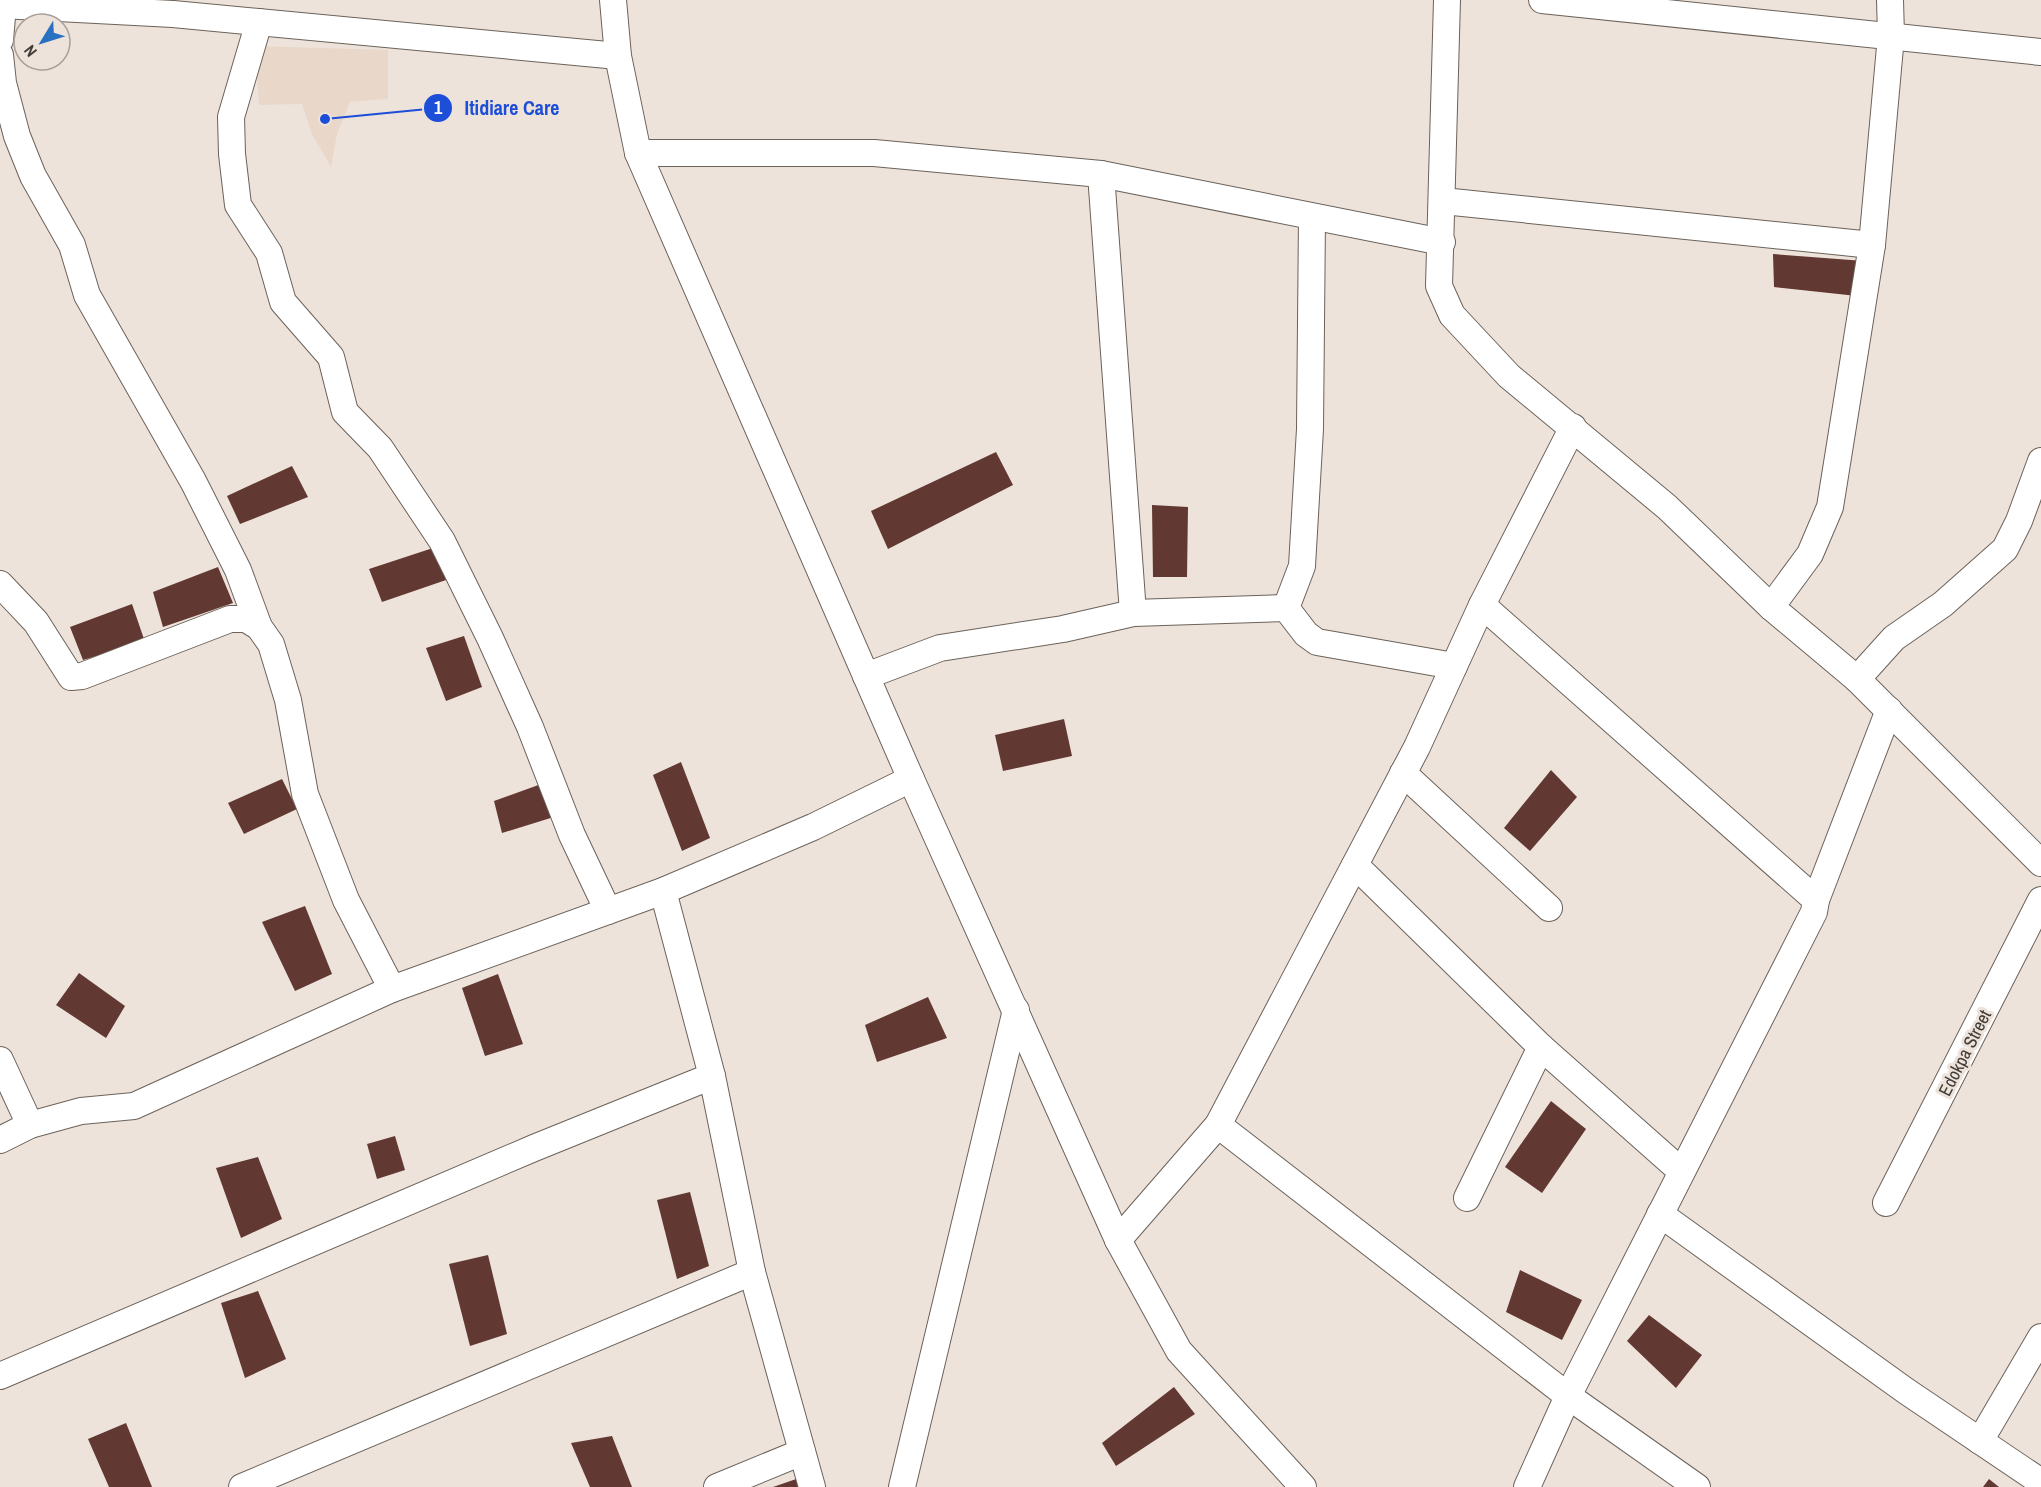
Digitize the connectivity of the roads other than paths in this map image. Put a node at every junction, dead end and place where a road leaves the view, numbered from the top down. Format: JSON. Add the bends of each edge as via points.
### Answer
{"nodes":[{"id":1,"x":613,"y":0,"type":"edge"},
{"id":2,"x":1447,"y":0,"type":"edge"},
{"id":3,"x":1542,"y":0,"type":"edge"},
{"id":4,"x":1890,"y":0,"type":"edge"},
{"id":5,"x":2,"y":5,"type":"edge"},
{"id":6,"x":172,"y":7,"type":"edge"},
{"id":7,"x":260,"y":22,"type":"junction"},
{"id":8,"x":1891,"y":36,"type":"junction"},
{"id":9,"x":0,"y":40,"type":"edge"},
{"id":10,"x":2041,"y":52,"type":"edge"},
{"id":11,"x":0,"y":55,"type":"edge"},
{"id":12,"x":618,"y":56,"type":"junction"},
{"id":13,"x":638,"y":153,"type":"junction"},
{"id":14,"x":1101,"y":174,"type":"junction"},
{"id":15,"x":1443,"y":201,"type":"junction"},
{"id":16,"x":1312,"y":217,"type":"junction"},
{"id":17,"x":1442,"y":242,"type":"junction"},
{"id":18,"x":1872,"y":245,"type":"junction"},
{"id":19,"x":1573,"y":427,"type":"junction"},
{"id":20,"x":2041,"y":461,"type":"edge"},
{"id":21,"x":0,"y":584,"type":"edge"},
{"id":22,"x":1482,"y":605,"type":"junction"},
{"id":23,"x":1771,"y":607,"type":"junction"},
{"id":24,"x":1286,"y":608,"type":"junction"},
{"id":25,"x":1133,"y":613,"type":"junction"},
{"id":26,"x":260,"y":627,"type":"junction"},
{"id":27,"x":1454,"y":666,"type":"junction"},
{"id":28,"x":866,"y":676,"type":"junction"},
{"id":29,"x":1857,"y":679,"type":"junction"},
{"id":30,"x":1888,"y":710,"type":"junction"},
{"id":31,"x":1402,"y":773,"type":"junction"},
{"id":32,"x":911,"y":779,"type":"junction"},
{"id":33,"x":2041,"y":863,"type":"edge"},
{"id":34,"x":1355,"y":865,"type":"junction"},
{"id":35,"x":663,"y":891,"type":"junction"},
{"id":36,"x":1816,"y":900,"type":"junction"},
{"id":37,"x":2041,"y":900,"type":"edge"},
{"id":38,"x":1549,"y":908,"type":"dead end"},
{"id":39,"x":608,"y":911,"type":"junction"},
{"id":40,"x":392,"y":989,"type":"junction"},
{"id":41,"x":1016,"y":1010,"type":"junction"},
{"id":42,"x":1541,"y":1047,"type":"junction"},
{"id":43,"x":0,"y":1060,"type":"edge"},
{"id":44,"x":712,"y":1076,"type":"junction"},
{"id":45,"x":30,"y":1125,"type":"junction"},
{"id":46,"x":1218,"y":1125,"type":"junction"},
{"id":47,"x":0,"y":1140,"type":"edge"},
{"id":48,"x":1681,"y":1172,"type":"junction"},
{"id":49,"x":1467,"y":1198,"type":"dead end"},
{"id":50,"x":1886,"y":1203,"type":"dead end"},
{"id":51,"x":1660,"y":1214,"type":"junction"},
{"id":52,"x":1118,"y":1240,"type":"junction"},
{"id":53,"x":752,"y":1272,"type":"junction"},
{"id":54,"x":2041,"y":1337,"type":"edge"},
{"id":55,"x":0,"y":1376,"type":"edge"},
{"id":56,"x":1568,"y":1396,"type":"junction"},
{"id":57,"x":1980,"y":1441,"type":"junction"},
{"id":58,"x":802,"y":1452,"type":"junction"},
{"id":59,"x":2041,"y":1482,"type":"edge"},
{"id":60,"x":242,"y":1487,"type":"edge"},
{"id":61,"x":717,"y":1487,"type":"edge"},
{"id":62,"x":812,"y":1487,"type":"edge"},
{"id":63,"x":902,"y":1487,"type":"edge"},
{"id":64,"x":1304,"y":1487,"type":"edge"},
{"id":65,"x":1527,"y":1487,"type":"edge"},
{"id":66,"x":1696,"y":1487,"type":"edge"}],
"edges":[{"from":1,"to":12,"type":"street"},
{"from":2,"to":15,"type":"street"},
{"from":3,"to":8,"type":"street"},
{"from":4,"to":8,"type":"street"},
{"from":5,"to":6,"type":"street"},
{"from":5,"to":9,"type":"street"},
{"from":6,"to":7,"type":"street"},
{"from":7,"to":12,"type":"street"},
{"from":7,"to":39,"type":"street","via":[[231,117],[238,205],[269,253],[283,302],[331,357],[345,412],[380,448],[442,541],[503,668]]},
{"from":8,"to":10,"type":"street"},
{"from":8,"to":18,"type":"street"},
{"from":11,"to":26,"type":"street","via":[[17,136],[33,176],[72,245],[87,295],[193,482],[238,570]]},
{"from":12,"to":13,"type":"street"},
{"from":13,"to":14,"type":"street","via":[[874,153]]},
{"from":13,"to":28,"type":"street"},
{"from":14,"to":16,"type":"street"},
{"from":14,"to":25,"type":"street"},
{"from":15,"to":17,"type":"street"},
{"from":15,"to":18,"type":"street"},
{"from":16,"to":17,"type":"street"},
{"from":16,"to":24,"type":"street","via":[[1310,429],[1302,566]]},
{"from":17,"to":19,"type":"street","via":[[1439,286],[1452,315],[1509,376]]},
{"from":18,"to":23,"type":"street","via":[[1830,507],[1810,554]]},
{"from":19,"to":22,"type":"street"},
{"from":19,"to":23,"type":"street","via":[[1667,507]]},
{"from":20,"to":29,"type":"street","via":[[2005,549],[1943,604],[1894,639]]},
{"from":21,"to":26,"type":"street","via":[[36,622],[71,676],[82,676],[230,619],[246,620]]},
{"from":22,"to":27,"type":"street"},
{"from":22,"to":36,"type":"street"},
{"from":23,"to":29,"type":"street"},
{"from":24,"to":25,"type":"street"},
{"from":24,"to":27,"type":"street","via":[[1317,642]]},
{"from":25,"to":28,"type":"street","via":[[1063,629],[940,648]]},
{"from":26,"to":40,"type":"street","via":[[271,644],[288,700],[305,794],[346,900]]},
{"from":27,"to":31,"type":"street"},
{"from":28,"to":32,"type":"street"},
{"from":29,"to":30,"type":"street"},
{"from":30,"to":33,"type":"street"},
{"from":30,"to":36,"type":"street"},
{"from":31,"to":34,"type":"street"},
{"from":31,"to":38,"type":"street"},
{"from":32,"to":35,"type":"street","via":[[813,827]]},
{"from":32,"to":41,"type":"street"},
{"from":34,"to":42,"type":"street"},
{"from":34,"to":46,"type":"street"},
{"from":35,"to":39,"type":"street"},
{"from":35,"to":44,"type":"street"},
{"from":36,"to":48,"type":"street","via":[[1814,912]]},
{"from":37,"to":50,"type":"street","name":"Edokpa Street"},
{"from":39,"to":40,"type":"street"},
{"from":40,"to":45,"type":"street","via":[[134,1106],[81,1111]]},
{"from":41,"to":52,"type":"street"},
{"from":41,"to":63,"type":"street"},
{"from":42,"to":48,"type":"street"},
{"from":42,"to":49,"type":"street"},
{"from":43,"to":45,"type":"street"},
{"from":44,"to":53,"type":"street"},
{"from":44,"to":55,"type":"street"},
{"from":45,"to":47,"type":"street"},
{"from":46,"to":52,"type":"street"},
{"from":46,"to":56,"type":"street"},
{"from":48,"to":51,"type":"street"},
{"from":51,"to":56,"type":"street"},
{"from":51,"to":57,"type":"street"},
{"from":52,"to":64,"type":"street","via":[[1179,1351]]},
{"from":53,"to":58,"type":"street"},
{"from":53,"to":60,"type":"street"},
{"from":54,"to":57,"type":"street"},
{"from":56,"to":65,"type":"street"},
{"from":56,"to":66,"type":"street"},
{"from":57,"to":59,"type":"street"},
{"from":58,"to":61,"type":"street"},
{"from":58,"to":62,"type":"street"}]}
